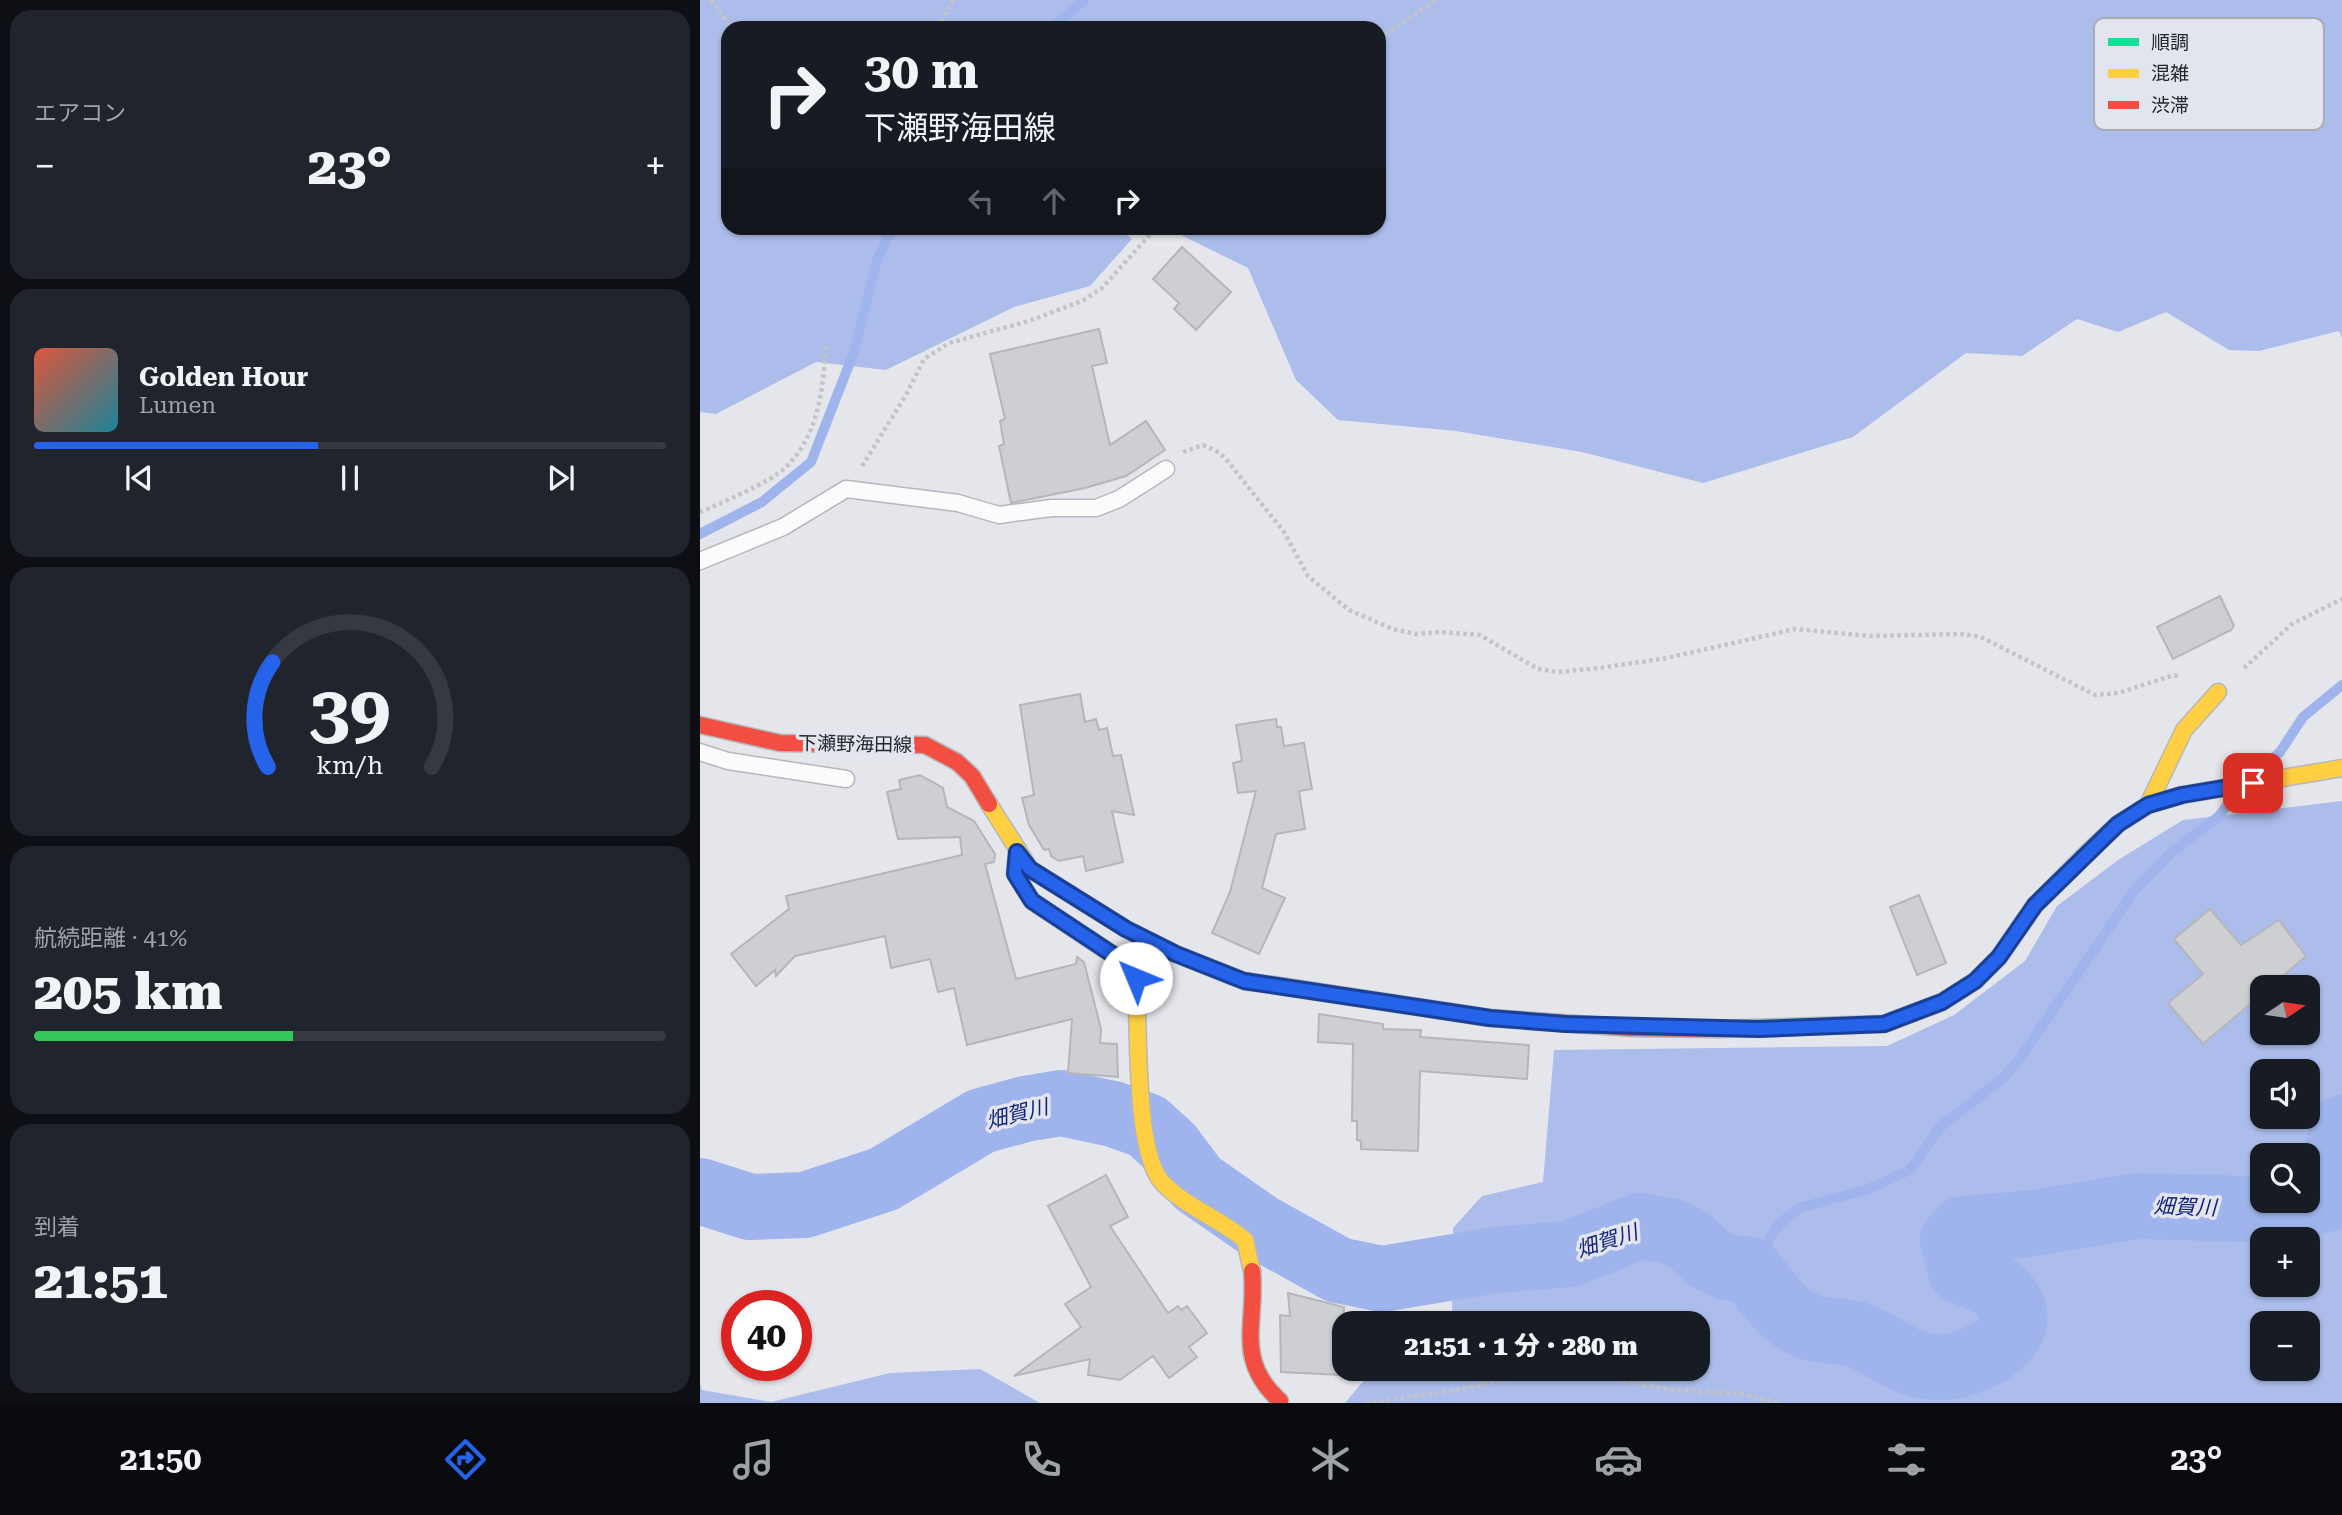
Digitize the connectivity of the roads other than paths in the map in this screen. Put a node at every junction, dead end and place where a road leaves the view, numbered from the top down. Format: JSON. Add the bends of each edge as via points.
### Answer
{"nodes":[{"id":1,"x":1166,"y":469,"type":"road end"},
{"id":2,"x":700,"y":561,"type":"edge"},
{"id":3,"x":2218,"y":692,"type":"road end"},
{"id":4,"x":700,"y":725,"type":"edge"},
{"id":5,"x":700,"y":752,"type":"edge"},
{"id":6,"x":2342,"y":768,"type":"edge"},
{"id":7,"x":846,"y":779,"type":"dead end"},
{"id":8,"x":2148,"y":805,"type":"junction"},
{"id":9,"x":1017,"y":852,"type":"junction"},
{"id":10,"x":1280,"y":1401,"type":"dead end"}],
"edges":[{"from":1,"to":2,"type":"lane","via":[[1096,508],[999,515],[958,503],[846,489],[783,527]]},
{"from":3,"to":8,"type":"main road","via":[[2184,730]]},
{"from":4,"to":9,"type":"main road","name":"下瀬野海田線","via":[[780,743],[925,745],[972,776]]},
{"from":5,"to":7,"type":"lane","via":[[728,761]]},
{"from":6,"to":8,"type":"main road","name":"下瀬野海田線"},
{"from":8,"to":9,"type":"main road","name":"下瀬野海田線","via":[[2118,824],[2064,875],[1975,981],[1942,1002],[1884,1024],[1800,1028],[1633,1028],[1490,1018],[1244,981],[1126,929],[1030,869]]},
{"from":9,"to":10,"type":"main road","via":[[1015,874],[1032,901],[1127,964],[1136,978],[1148,1156],[1153,1173],[1245,1240],[1253,1270],[1251,1362],[1264,1390]]}]}
